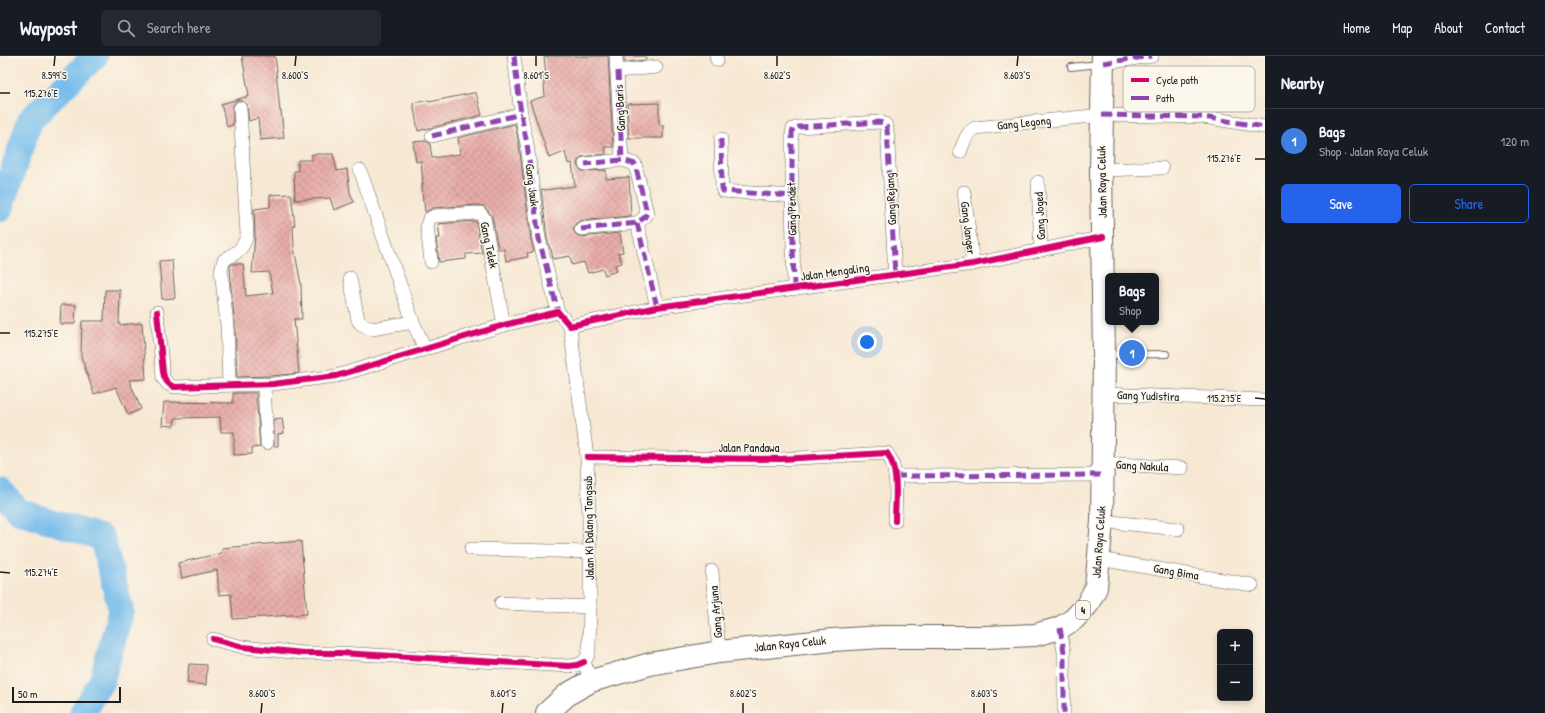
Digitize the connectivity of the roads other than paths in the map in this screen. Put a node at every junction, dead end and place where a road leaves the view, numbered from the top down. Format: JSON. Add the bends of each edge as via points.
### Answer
{"nodes":[{"id":1,"x":514,"y":56,"type":"edge"},
{"id":2,"x":616,"y":56,"type":"edge"},
{"id":3,"x":1152,"y":56,"type":"edge"},
{"id":4,"x":1103,"y":59,"type":"edge"},
{"id":5,"x":656,"y":67,"type":"dead end"},
{"id":6,"x":1071,"y":67,"type":"dead end"},
{"id":7,"x":618,"y":71,"type":"junction"},
{"id":8,"x":240,"y":108,"type":"dead end"},
{"id":9,"x":521,"y":114,"type":"junction"},
{"id":10,"x":1102,"y":115,"type":"junction"},
{"id":11,"x":885,"y":124,"type":"joint"},
{"id":12,"x":1265,"y":127,"type":"edge"},
{"id":13,"x":432,"y":136,"type":"dead end"},
{"id":14,"x":721,"y":139,"type":"dead end"},
{"id":15,"x":960,"y":152,"type":"dead end"},
{"id":16,"x":622,"y":160,"type":"junction"},
{"id":17,"x":585,"y":164,"type":"dead end"},
{"id":18,"x":1162,"y":168,"type":"dead end"},
{"id":19,"x":360,"y":170,"type":"dead end"},
{"id":20,"x":1101,"y":170,"type":"junction"},
{"id":21,"x":1038,"y":182,"type":"dead end"},
{"id":22,"x":964,"y":192,"type":"dead end"},
{"id":23,"x":792,"y":196,"type":"junction"},
{"id":24,"x":636,"y":223,"type":"junction"},
{"id":25,"x":581,"y":229,"type":"dead end"},
{"id":26,"x":1103,"y":237,"type":"junction"},
{"id":27,"x":1041,"y":250,"type":"junction"},
{"id":28,"x":431,"y":262,"type":"dead end"},
{"id":29,"x":973,"y":264,"type":"junction"},
{"id":30,"x":1105,"y":273,"type":"edge"},
{"id":31,"x":895,"y":275,"type":"junction"},
{"id":32,"x":350,"y":278,"type":"dead end"},
{"id":33,"x":794,"y":289,"type":"junction"},
{"id":34,"x":657,"y":307,"type":"junction"},
{"id":35,"x":157,"y":312,"type":"dead end"},
{"id":36,"x":558,"y":312,"type":"junction"},
{"id":37,"x":413,"y":322,"type":"junction"},
{"id":38,"x":504,"y":325,"type":"junction"},
{"id":39,"x":1108,"y":325,"type":"edge"},
{"id":40,"x":570,"y":326,"type":"junction"},
{"id":41,"x":424,"y":349,"type":"junction"},
{"id":42,"x":1166,"y":354,"type":"dead end"},
{"id":43,"x":1110,"y":355,"type":"junction"},
{"id":44,"x":264,"y":384,"type":"junction"},
{"id":45,"x":229,"y":385,"type":"junction"},
{"id":46,"x":1103,"y":394,"type":"junction"},
{"id":47,"x":1265,"y":400,"type":"edge"},
{"id":48,"x":267,"y":443,"type":"dead end"},
{"id":49,"x":587,"y":457,"type":"junction"},
{"id":50,"x":1182,"y":468,"type":"dead end"},
{"id":51,"x":1102,"y":469,"type":"junction"},
{"id":52,"x":895,"y":476,"type":"junction"},
{"id":53,"x":895,"y":521,"type":"dead end"},
{"id":54,"x":1102,"y":521,"type":"junction"},
{"id":55,"x":1178,"y":529,"type":"dead end"},
{"id":56,"x":471,"y":549,"type":"dead end"},
{"id":57,"x":590,"y":552,"type":"junction"},
{"id":58,"x":1099,"y":559,"type":"junction"},
{"id":59,"x":712,"y":571,"type":"dead end"},
{"id":60,"x":1252,"y":585,"type":"dead end"},
{"id":61,"x":501,"y":603,"type":"dead end"},
{"id":62,"x":590,"y":607,"type":"junction"},
{"id":63,"x":1060,"y":628,"type":"junction"},
{"id":64,"x":213,"y":639,"type":"dead end"},
{"id":65,"x":719,"y":652,"type":"junction"},
{"id":66,"x":588,"y":671,"type":"junction"},
{"id":67,"x":547,"y":713,"type":"edge"},
{"id":68,"x":1064,"y":713,"type":"edge"}],
"edges":[{"from":1,"to":9,"type":"street","name":"Gang Jauk"},
{"from":2,"to":7,"type":"street","name":"Gang Baris"},
{"from":3,"to":4,"type":"street"},
{"from":4,"to":6,"type":"lane","via":[[1087,66]]},
{"from":4,"to":10,"type":"highway","name":"Jalan Raya Celuk","number":"4"},
{"from":5,"to":7,"type":"street"},
{"from":7,"to":16,"type":"street","name":"Gang Baris"},
{"from":8,"to":45,"type":"street","via":[[247,234],[244,245],[224,260],[221,270],[227,325]]},
{"from":9,"to":13,"type":"street"},
{"from":9,"to":36,"type":"street","name":"Gang Jauk","via":[[539,239]]},
{"from":10,"to":12,"type":"street","via":[[1203,117]]},
{"from":10,"to":15,"type":"street","name":"Gang Legong","via":[[975,128],[968,134]]},
{"from":10,"to":20,"type":"highway","name":"Jalan Raya Celuk","number":"4"},
{"from":11,"to":23,"type":"street","name":"Gang Pendet","via":[[880,122],[793,129]]},
{"from":11,"to":31,"type":"street","name":"Gang Rejang"},
{"from":14,"to":23,"type":"street","via":[[723,191]]},
{"from":16,"to":17,"type":"street"},
{"from":16,"to":24,"type":"street","via":[[631,162],[636,167],[647,210],[645,217]]},
{"from":18,"to":20,"type":"street"},
{"from":19,"to":37,"type":"street"},
{"from":20,"to":26,"type":"highway","name":"Jalan Raya Celuk","number":"4"},
{"from":21,"to":27,"type":"street","name":"Gang Joged"},
{"from":22,"to":29,"type":"street","name":"Gang Janger"},
{"from":23,"to":33,"type":"street","name":"Gang Pendet"},
{"from":24,"to":25,"type":"street"},
{"from":24,"to":34,"type":"street"},
{"from":26,"to":27,"type":"street","name":"Jalan Mengaling"},
{"from":26,"to":30,"type":"highway","name":"Jalan Raya Celuk","number":"4"},
{"from":27,"to":29,"type":"street","name":"Jalan Mengaling"},
{"from":28,"to":38,"type":"street","name":"Gang Telek","via":[[427,226],[429,219],[434,216],[480,213],[484,218]]},
{"from":29,"to":31,"type":"street","name":"Jalan Mengaling"},
{"from":31,"to":33,"type":"street","name":"Jalan Mengaling"},
{"from":32,"to":37,"type":"street","via":[[361,324],[372,329]]},
{"from":33,"to":34,"type":"street","name":"Jalan Mengaling"},
{"from":34,"to":40,"type":"street","name":"Jalan Mengaling"},
{"from":35,"to":45,"type":"street","via":[[162,372],[168,384],[174,387]]},
{"from":36,"to":38,"type":"street"},
{"from":36,"to":40,"type":"street"},
{"from":37,"to":41,"type":"street"},
{"from":38,"to":41,"type":"street"},
{"from":39,"to":43,"type":"highway","name":"Jalan Raya Celuk","number":"4"},
{"from":40,"to":49,"type":"street","name":"Jalan Ki Dalang Tangsub"},
{"from":41,"to":44,"type":"street","via":[[336,376]]},
{"from":42,"to":43,"type":"lane"},
{"from":43,"to":46,"type":"highway","name":"Jalan Raya Celuk","number":"4"},
{"from":44,"to":45,"type":"street"},
{"from":44,"to":48,"type":"street"},
{"from":46,"to":47,"type":"street","name":"Gang Yudistira"},
{"from":46,"to":51,"type":"highway","name":"Jalan Raya Celuk","number":"4"},
{"from":49,"to":52,"type":"street","name":"Jalan Pandawa","via":[[781,459],[887,453],[892,460]]},
{"from":49,"to":57,"type":"street","name":"Jalan Ki Dalang Tangsub"},
{"from":50,"to":51,"type":"street","name":"Gang Nakula"},
{"from":51,"to":52,"type":"street"},
{"from":51,"to":54,"type":"highway","name":"Jalan Raya Celuk","number":"4"},
{"from":52,"to":53,"type":"street"},
{"from":54,"to":55,"type":"street"},
{"from":54,"to":58,"type":"highway","name":"Jalan Raya Celuk","number":"4"},
{"from":56,"to":57,"type":"street"},
{"from":57,"to":62,"type":"street","name":"Jalan Ki Dalang Tangsub"},
{"from":58,"to":60,"type":"street","name":"Gang Bima"},
{"from":58,"to":63,"type":"highway","name":"Jalan Raya Celuk","number":"4","via":[[1096,588],[1087,605],[1074,619]]},
{"from":59,"to":65,"type":"street","name":"Gang Arjuna"},
{"from":61,"to":62,"type":"street"},
{"from":62,"to":66,"type":"street","name":"Jalan Ki Dalang Tangsub"},
{"from":63,"to":65,"type":"highway","name":"Jalan Raya Celuk","number":"4","via":[[1035,635],[882,637]]},
{"from":63,"to":68,"type":"street","via":[[1064,652]]},
{"from":64,"to":66,"type":"street","via":[[243,648],[577,665]]},
{"from":65,"to":66,"type":"highway","name":"Jalan Raya Celuk","number":"4"},
{"from":66,"to":67,"type":"highway","name":"Jalan Raya Celuk","number":"4"}]}
